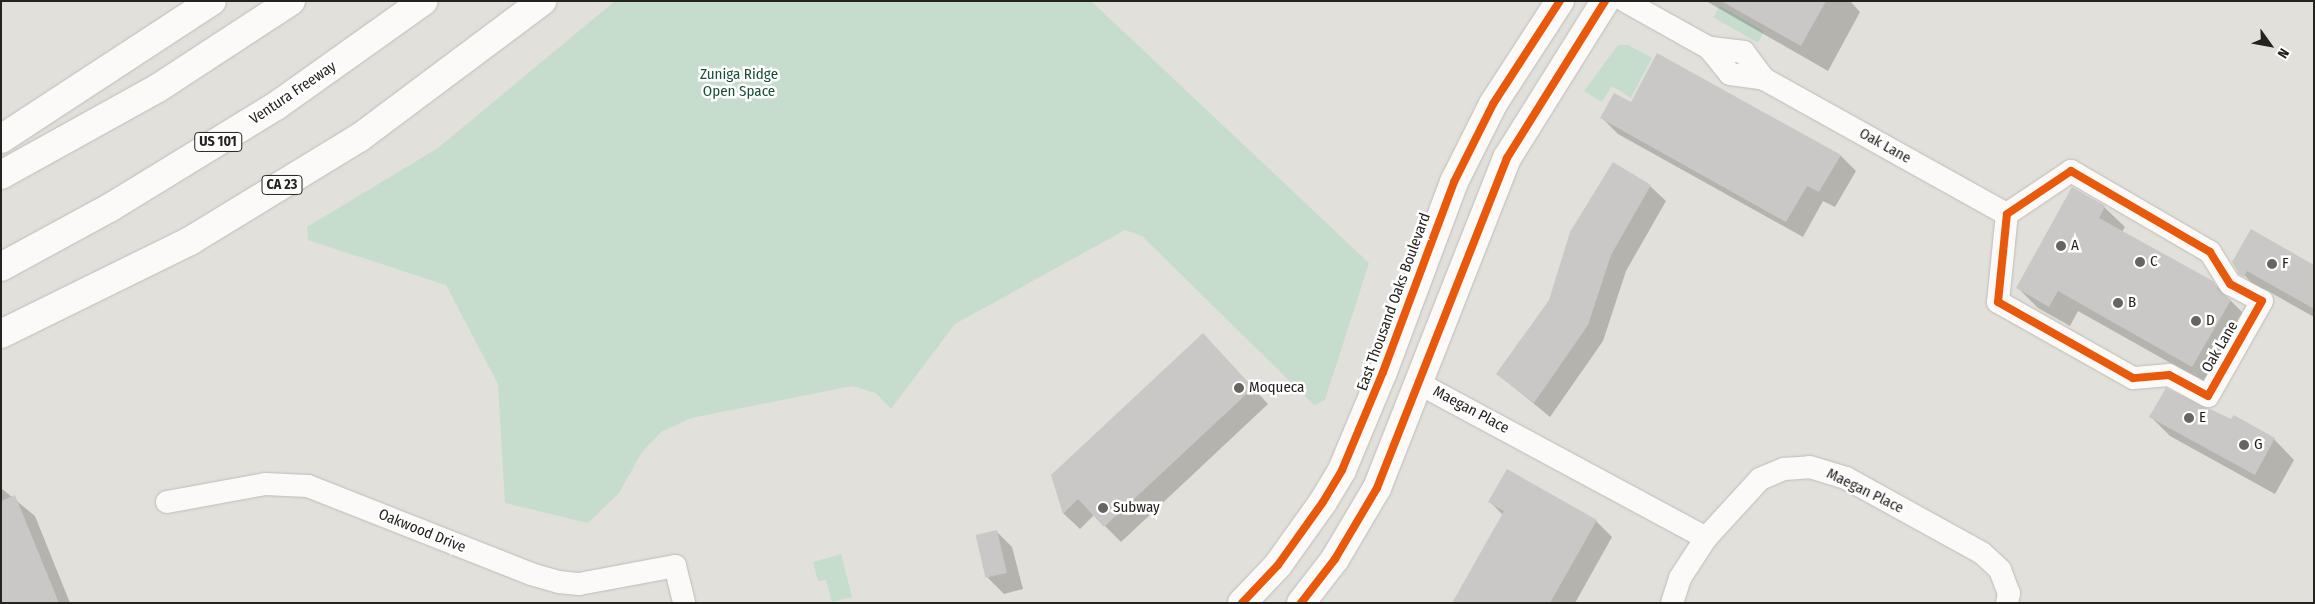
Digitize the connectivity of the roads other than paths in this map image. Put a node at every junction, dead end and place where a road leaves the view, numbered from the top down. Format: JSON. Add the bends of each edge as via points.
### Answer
{"nodes":[{"id":1,"x":212,"y":1,"type":"edge"},
{"id":2,"x":291,"y":1,"type":"edge"},
{"id":3,"x":424,"y":1,"type":"edge"},
{"id":4,"x":542,"y":1,"type":"edge"},
{"id":5,"x":1560,"y":1,"type":"edge"},
{"id":6,"x":1605,"y":1,"type":"edge"},
{"id":7,"x":1625,"y":1,"type":"edge"},
{"id":8,"x":1,"y":139,"type":"edge"},
{"id":9,"x":1,"y":174,"type":"edge"},
{"id":10,"x":2007,"y":214,"type":"junction"},
{"id":11,"x":1,"y":268,"type":"edge"},
{"id":12,"x":1,"y":334,"type":"edge"},
{"id":13,"x":1420,"y":384,"type":"junction"},
{"id":14,"x":167,"y":502,"type":"dead end"},
{"id":15,"x":1706,"y":538,"type":"junction"},
{"id":16,"x":684,"y":603,"type":"edge"},
{"id":17,"x":1242,"y":603,"type":"edge"},
{"id":18,"x":1300,"y":603,"type":"edge"},
{"id":19,"x":1672,"y":603,"type":"edge"},
{"id":20,"x":2007,"y":603,"type":"edge"}],
"edges":[{"from":1,"to":8,"type":"main road"},
{"from":2,"to":9,"type":"main road","via":[[158,88]]},
{"from":3,"to":11,"type":"main road","name":"Ventura Freeway","number":"US 101","via":[[276,106],[111,207]]},
{"from":4,"to":12,"type":"main road","number":"CA 23","via":[[359,138],[190,241]]},
{"from":5,"to":17,"type":"main road","name":"East Thousand Oaks Boulevard","via":[[1493,104],[1454,182],[1383,372],[1342,470],[1278,565]]},
{"from":6,"to":13,"type":"main road","via":[[1507,158]]},
{"from":7,"to":10,"type":"street","name":"Oak Lane","via":[[1709,48],[1744,52],[1764,78]]},
{"from":10,"to":10,"type":"street","name":"Oak Lane","via":[[1998,302],[2132,378],[2169,375],[2208,396],[2262,301],[2230,284],[2210,252],[2071,171]]},
{"from":13,"to":15,"type":"street","name":"Maegan Place"},
{"from":13,"to":18,"type":"main road","via":[[1378,488],[1335,559]]},
{"from":14,"to":16,"type":"street","name":"Oakwood Drive","via":[[265,484],[308,486],[531,574],[559,582],[579,584],[675,566]]},
{"from":15,"to":19,"type":"street","name":"Maegan Place","via":[[1680,578]]},
{"from":15,"to":20,"type":"street","name":"Maegan Place","via":[[1760,479],[1784,469],[1810,467],[1828,470],[1982,553],[2000,570],[2009,592]]}]}
